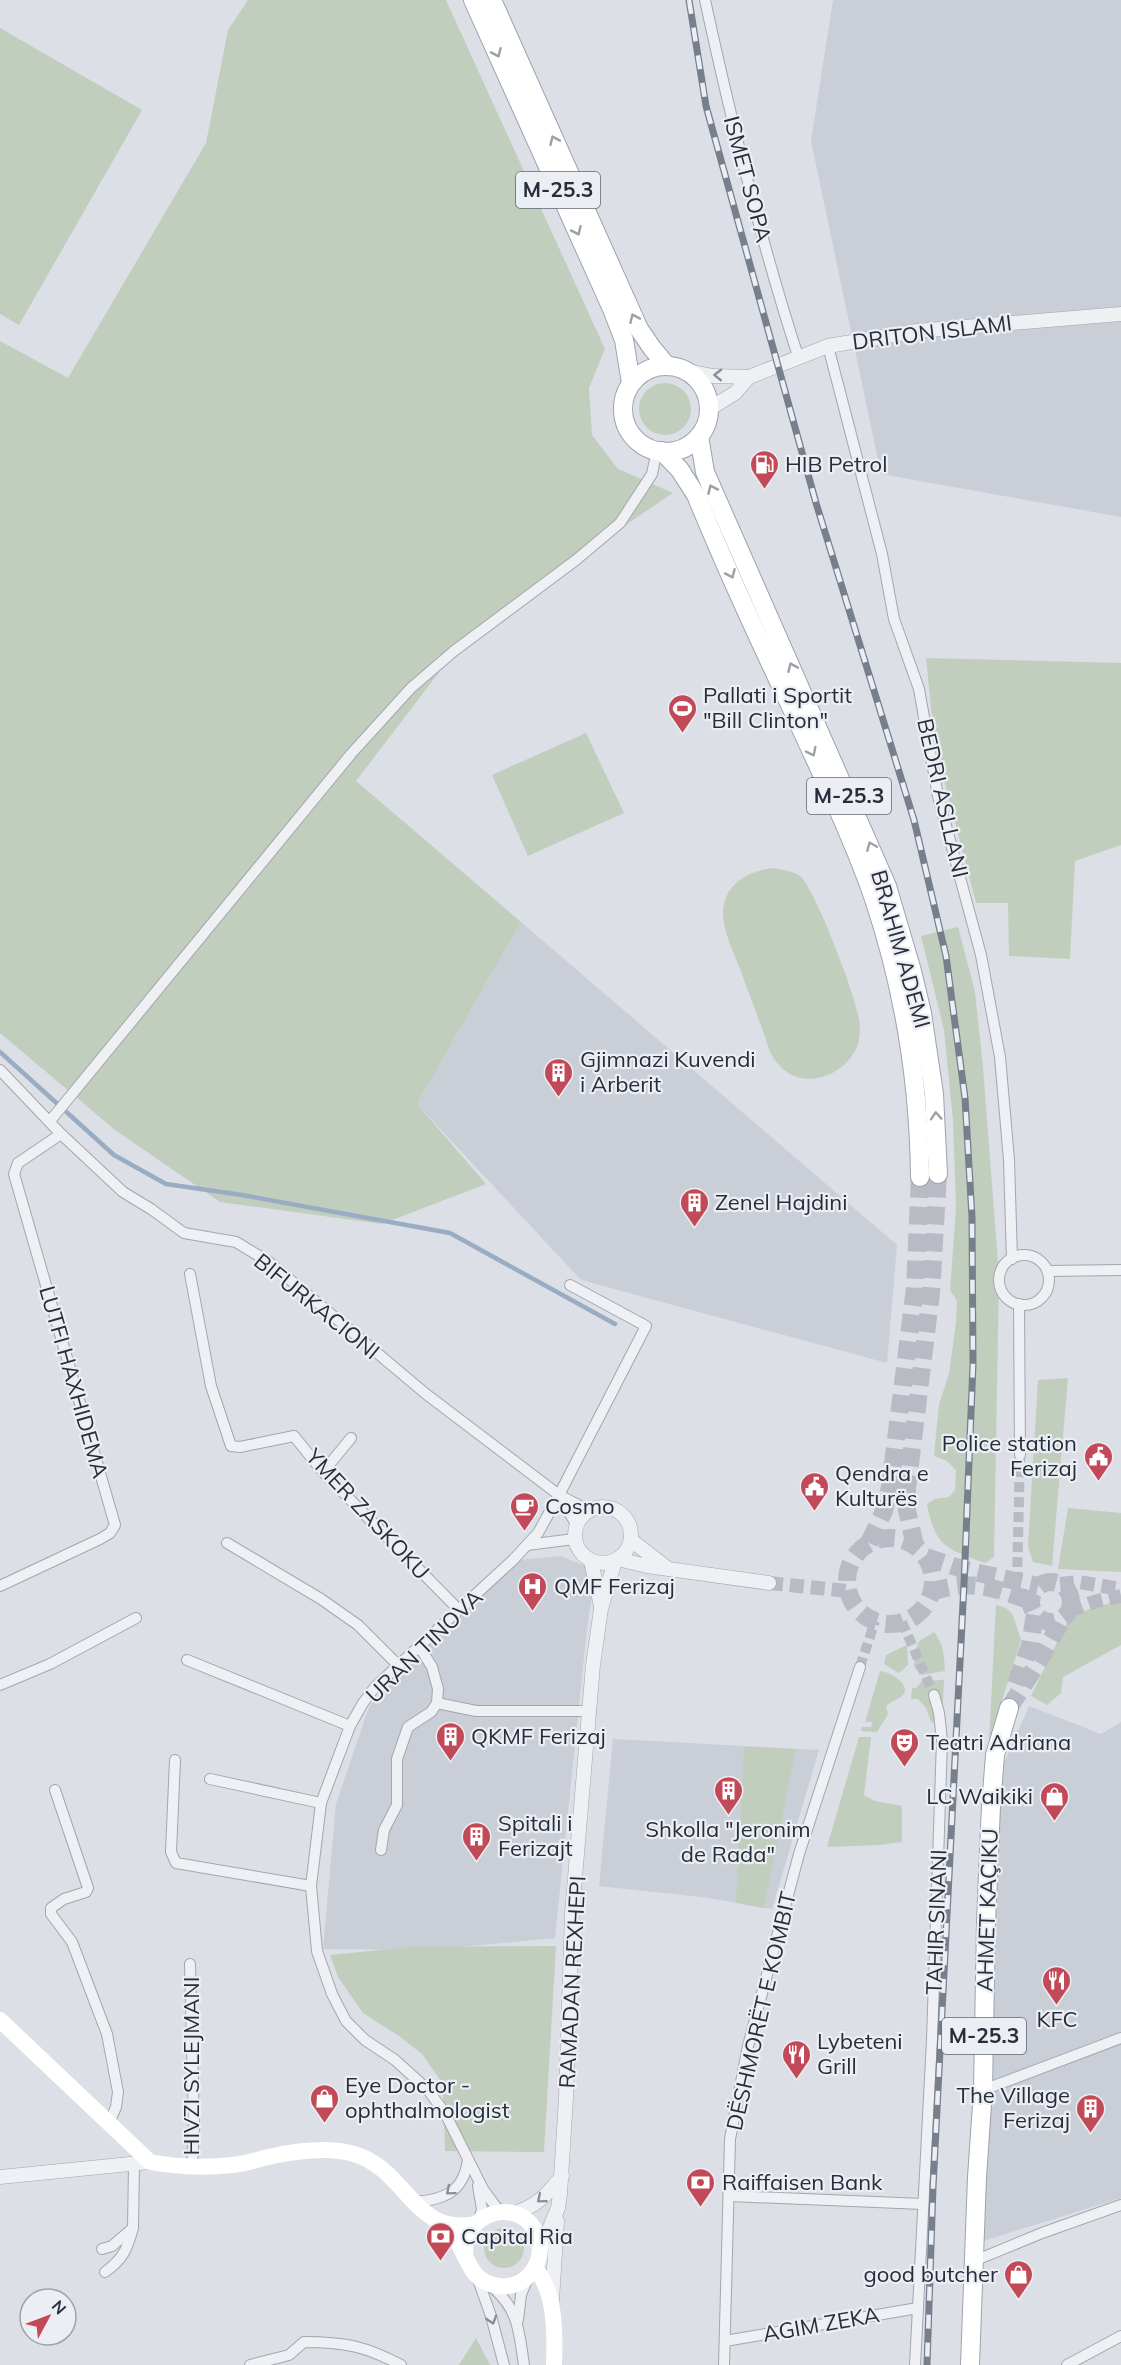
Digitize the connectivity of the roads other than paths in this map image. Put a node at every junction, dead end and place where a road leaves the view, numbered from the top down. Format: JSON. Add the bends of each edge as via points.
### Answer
{"nodes":[{"id":1,"x":473,"y":0,"type":"edge"},
{"id":2,"x":492,"y":0,"type":"edge"},
{"id":3,"x":705,"y":0,"type":"edge"},
{"id":4,"x":1121,"y":314,"type":"edge"},
{"id":5,"x":828,"y":346,"type":"junction"},
{"id":6,"x":798,"y":356,"type":"junction"},
{"id":7,"x":668,"y":366,"type":"junction"},
{"id":8,"x":687,"y":372,"type":"junction"},
{"id":9,"x":749,"y":377,"type":"junction"},
{"id":10,"x":631,"y":383,"type":"junction"},
{"id":11,"x":709,"y":409,"type":"junction"},
{"id":12,"x":699,"y":436,"type":"junction"},
{"id":13,"x":660,"y":451,"type":"junction"},
{"id":14,"x":0,"y":1070,"type":"edge"},
{"id":15,"x":52,"y":1118,"type":"junction"},
{"id":16,"x":61,"y":1134,"type":"junction"},
{"id":17,"x":1012,"y":1258,"type":"junction"},
{"id":18,"x":1121,"y":1270,"type":"edge"},
{"id":19,"x":1048,"y":1271,"type":"junction"},
{"id":20,"x":190,"y":1274,"type":"dead end"},
{"id":21,"x":570,"y":1285,"type":"dead end"},
{"id":22,"x":1020,"y":1304,"type":"junction"},
{"id":23,"x":351,"y":1438,"type":"dead end"},
{"id":24,"x":1020,"y":1455,"type":"tunnel mouth"},
{"id":25,"x":323,"y":1472,"type":"junction"},
{"id":26,"x":560,"y":1495,"type":"junction"},
{"id":27,"x":588,"y":1510,"type":"junction"},
{"id":28,"x":576,"y":1524,"type":"junction"},
{"id":29,"x":574,"y":1539,"type":"junction"},
{"id":30,"x":631,"y":1540,"type":"junction"},
{"id":31,"x":227,"y":1543,"type":"dead end"},
{"id":32,"x":527,"y":1545,"type":"junction"},
{"id":33,"x":617,"y":1560,"type":"junction"},
{"id":34,"x":591,"y":1561,"type":"junction"},
{"id":35,"x":667,"y":1568,"type":"junction"},
{"id":36,"x":769,"y":1583,"type":"tunnel mouth"},
{"id":37,"x":0,"y":1586,"type":"edge"},
{"id":38,"x":601,"y":1608,"type":"junction"},
{"id":39,"x":459,"y":1610,"type":"junction"},
{"id":40,"x":136,"y":1618,"type":"dead end"},
{"id":41,"x":419,"y":1646,"type":"junction"},
{"id":42,"x":187,"y":1660,"type":"dead end"},
{"id":43,"x":399,"y":1666,"type":"junction"},
{"id":44,"x":860,"y":1667,"type":"tunnel mouth"},
{"id":45,"x":0,"y":1685,"type":"edge"},
{"id":46,"x":934,"y":1695,"type":"tunnel mouth"},
{"id":47,"x":437,"y":1703,"type":"junction"},
{"id":48,"x":1009,"y":1708,"type":"tunnel mouth"},
{"id":49,"x":591,"y":1711,"type":"junction"},
{"id":50,"x":350,"y":1726,"type":"junction"},
{"id":51,"x":175,"y":1760,"type":"dead end"},
{"id":52,"x":210,"y":1779,"type":"dead end"},
{"id":53,"x":55,"y":1790,"type":"dead end"},
{"id":54,"x":321,"y":1803,"type":"junction"},
{"id":55,"x":381,"y":1850,"type":"dead end"},
{"id":56,"x":310,"y":1886,"type":"junction"},
{"id":57,"x":190,"y":1964,"type":"dead end"},
{"id":58,"x":1,"y":2023,"type":"edge"},
{"id":59,"x":1121,"y":2038,"type":"edge"},
{"id":60,"x":984,"y":2090,"type":"junction"},
{"id":61,"x":109,"y":2123,"type":"junction"},
{"id":62,"x":468,"y":2158,"type":"junction"},
{"id":63,"x":142,"y":2163,"type":"junction"},
{"id":64,"x":192,"y":2167,"type":"junction"},
{"id":65,"x":475,"y":2174,"type":"junction"},
{"id":66,"x":562,"y":2176,"type":"junction"},
{"id":67,"x":0,"y":2178,"type":"edge"},
{"id":68,"x":729,"y":2196,"type":"junction"},
{"id":69,"x":414,"y":2202,"type":"junction"},
{"id":70,"x":923,"y":2204,"type":"junction"},
{"id":71,"x":1121,"y":2205,"type":"edge"},
{"id":72,"x":558,"y":2208,"type":"junction"},
{"id":73,"x":509,"y":2213,"type":"junction"},
{"id":74,"x":477,"y":2222,"type":"junction"},
{"id":75,"x":442,"y":2224,"type":"junction"},
{"id":76,"x":133,"y":2228,"type":"junction"},
{"id":77,"x":102,"y":2249,"type":"dead end"},
{"id":78,"x":540,"y":2251,"type":"junction"},
{"id":79,"x":466,"y":2259,"type":"junction"},
{"id":80,"x":974,"y":2261,"type":"junction"},
{"id":81,"x":105,"y":2272,"type":"dead end"},
{"id":82,"x":532,"y":2272,"type":"junction"},
{"id":83,"x":482,"y":2280,"type":"junction"},
{"id":84,"x":551,"y":2308,"type":"junction"},
{"id":85,"x":918,"y":2308,"type":"junction"},
{"id":86,"x":518,"y":2323,"type":"junction"},
{"id":87,"x":1121,"y":2336,"type":"edge"},
{"id":88,"x":725,"y":2341,"type":"junction"},
{"id":89,"x":290,"y":2360,"type":"edge"},
{"id":90,"x":250,"y":2365,"type":"edge"},
{"id":91,"x":401,"y":2365,"type":"edge"},
{"id":92,"x":504,"y":2365,"type":"edge"},
{"id":93,"x":524,"y":2365,"type":"edge"},
{"id":94,"x":554,"y":2365,"type":"edge"},
{"id":95,"x":724,"y":2365,"type":"edge"},
{"id":96,"x":915,"y":2365,"type":"edge"},
{"id":97,"x":970,"y":2365,"type":"edge"},
{"id":98,"x":1067,"y":2365,"type":"edge"}],
"edges":[{"from":1,"to":10,"type":"main road","name":"BRAHIM ADEMI","number":"M-25.3","one_way":true,"via":[[612,309],[624,340]]},
{"from":7,"to":2,"type":"main road","number":"M-25.3","one_way":true,"via":[[639,329]]},
{"from":3,"to":6,"type":"street","name":"ISMET SOPA","via":[[744,167]]},
{"from":4,"to":5,"type":"street","name":"DRITON ISLAMI","via":[[917,331]]},
{"from":5,"to":6,"type":"street","name":"DRITON ISLAMI"},
{"from":5,"to":17,"type":"street","name":"BEDRI ASLLANI","via":[[882,554],[894,619],[920,689],[938,796],[981,955],[1000,1057]]},
{"from":6,"to":9,"type":"street","name":"DRITON ISLAMI"},
{"from":7,"to":8,"type":"main road"},
{"from":7,"to":10,"type":"main road","via":[[648,370]]},
{"from":9,"to":8,"type":"street","name":"DRITON ISLAMI","one_way":true},
{"from":8,"to":11,"type":"main road","via":[[702,386]]},
{"from":9,"to":11,"type":"street","name":"DRITON ISLAMI","via":[[735,393]]},
{"from":10,"to":13,"type":"main road","name":"BRAHIM ADEMI","number":"M-25.3","via":[[623,404],[627,426],[641,443]]},
{"from":11,"to":12,"type":"main road","name":"BRAHIM ADEMI","number":"M-25.3","via":[[709,421]]},
{"from":12,"to":13,"type":"main road","via":[[682,448]]},
{"from":13,"to":12,"type":"main road","name":"BRAHIM ADEMI","number":"M-25.3","one_way":true,"via":[[680,470],[696,495],[827,783],[873,899],[895,974],[929,1175],[934,1094],[922,1013],[890,896],[705,472]]},
{"from":13,"to":15,"type":"street","via":[[652,474],[620,523],[411,688],[351,754]]},
{"from":14,"to":15,"type":"street","name":"BIFURKACIONI"},
{"from":15,"to":16,"type":"street","name":"BIFURKACIONI"},
{"from":16,"to":26,"type":"street","name":"BIFURKACIONI","via":[[123,1192],[184,1233],[236,1242],[269,1262],[426,1394]]},
{"from":16,"to":37,"type":"street","name":"LUTFI HAXHIDEMA","via":[[18,1163],[14,1174],[116,1525],[100,1539]]},
{"from":17,"to":19,"type":"street","via":[[1036,1258]]},
{"from":17,"to":22,"type":"street","via":[[1001,1272],[1001,1288],[1005,1296]]},
{"from":18,"to":19,"type":"street"},
{"from":19,"to":22,"type":"street","via":[[1048,1288],[1043,1296]]},
{"from":20,"to":25,"type":"street","name":"YMER ZASKOKU","via":[[211,1386],[231,1446],[294,1436]]},
{"from":21,"to":26,"type":"street","via":[[646,1326]]},
{"from":22,"to":24,"type":"street"},
{"from":23,"to":25,"type":"street"},
{"from":25,"to":39,"type":"street","name":"YMER ZASKOKU"},
{"from":26,"to":27,"type":"street","name":"BIFURKACIONI"},
{"from":26,"to":28,"type":"street"},
{"from":26,"to":32,"type":"street"},
{"from":27,"to":28,"type":"street"},
{"from":27,"to":30,"type":"street","via":[[607,1507],[619,1512],[630,1527]]},
{"from":28,"to":29,"type":"street"},
{"from":29,"to":32,"type":"street"},
{"from":29,"to":34,"type":"street","name":"RAMADAN REXHEPI"},
{"from":30,"to":33,"type":"street","name":"RAMADAN REXHEPI"},
{"from":30,"to":35,"type":"street"},
{"from":31,"to":43,"type":"street","via":[[358,1625]]},
{"from":32,"to":39,"type":"street","name":"URAN TINOVA"},
{"from":33,"to":34,"type":"street"},
{"from":33,"to":35,"type":"street"},
{"from":33,"to":38,"type":"street","name":"RAMADAN REXHEPI"},
{"from":34,"to":38,"type":"street","name":"RAMADAN REXHEPI"},
{"from":35,"to":36,"type":"street"},
{"from":38,"to":49,"type":"street","name":"RAMADAN REXHEPI"},
{"from":39,"to":41,"type":"street","name":"URAN TINOVA"},
{"from":40,"to":45,"type":"street","via":[[50,1664]]},
{"from":41,"to":43,"type":"street","name":"URAN TINOVA"},
{"from":41,"to":47,"type":"street","via":[[432,1667]]},
{"from":42,"to":50,"type":"street"},
{"from":43,"to":50,"type":"street","name":"URAN TINOVA","via":[[375,1687]]},
{"from":44,"to":68,"type":"street","name":"DËSHMORËT E KOMBIT","via":[[799,1854],[748,2046],[730,2139]]},
{"from":46,"to":70,"type":"street","name":"TAHIR SINANI","via":[[942,1740]]},
{"from":47,"to":49,"type":"street","via":[[476,1711]]},
{"from":47,"to":55,"type":"street","via":[[431,1712],[408,1727],[397,1759],[397,1805],[384,1830]]},
{"from":48,"to":60,"type":"main road","name":"AHMET KAÇIKU","number":"M-25.3","via":[[995,1755],[991,1806]]},
{"from":49,"to":66,"type":"street","name":"RAMADAN REXHEPI","via":[[572,1913]]},
{"from":50,"to":54,"type":"street","name":"URAN TINOVA"},
{"from":51,"to":56,"type":"street","via":[[171,1852],[176,1863]]},
{"from":52,"to":54,"type":"street"},
{"from":53,"to":61,"type":"street","via":[[88,1888],[56,1904],[51,1914],[72,1942],[107,2034],[118,2092]]},
{"from":54,"to":56,"type":"street","name":"URAN TINOVA"},
{"from":56,"to":62,"type":"street","name":"URAN TINOVA","via":[[317,1950],[346,2021],[428,2090]]},
{"from":57,"to":64,"type":"street","name":"HIVZI SYLEJMANI"},
{"from":58,"to":61,"type":"main road"},
{"from":59,"to":60,"type":"street"},
{"from":60,"to":80,"type":"main road","name":"AHMET KAÇIKU","number":"M-25.3"},
{"from":61,"to":63,"type":"main road"},
{"from":62,"to":65,"type":"street","name":"URAN TINOVA"},
{"from":62,"to":69,"type":"street","one_way":true,"via":[[464,2177],[452,2192],[433,2201]]},
{"from":63,"to":64,"type":"main road"},
{"from":63,"to":67,"type":"street"},
{"from":63,"to":76,"type":"street"},
{"from":64,"to":69,"type":"main road","via":[[234,2165],[271,2156],[334,2150],[353,2153],[383,2167]]},
{"from":65,"to":73,"type":"street","via":[[496,2207]]},
{"from":65,"to":74,"type":"street","via":[[482,2210]]},
{"from":66,"to":72,"type":"street","name":"RAMADAN REXHEPI"},
{"from":66,"to":73,"type":"street","one_way":true,"via":[[533,2206]]},
{"from":68,"to":70,"type":"street"},
{"from":68,"to":88,"type":"street","name":"DËSHMORËT E KOMBIT"},
{"from":69,"to":75,"type":"main road"},
{"from":70,"to":85,"type":"street","name":"TAHIR SINANI"},
{"from":71,"to":80,"type":"street"},
{"from":72,"to":78,"type":"street","name":"RAMADAN REXHEPI"},
{"from":72,"to":84,"type":"street"},
{"from":73,"to":74,"type":"main road","via":[[487,2215]]},
{"from":73,"to":78,"type":"main road","via":[[533,2227]]},
{"from":74,"to":75,"type":"main road"},
{"from":74,"to":79,"type":"main road","via":[[466,2241]]},
{"from":75,"to":79,"type":"main road","via":[[452,2233]]},
{"from":76,"to":77,"type":"street","via":[[112,2246]]},
{"from":76,"to":81,"type":"street","via":[[120,2261]]},
{"from":78,"to":82,"type":"main road"},
{"from":79,"to":83,"type":"main road"},
{"from":80,"to":97,"type":"main road","name":"AHMET KAÇIKU","number":"M-25.3"},
{"from":82,"to":83,"type":"main road","via":[[509,2286]]},
{"from":82,"to":84,"type":"main road","via":[[545,2285]]},
{"from":82,"to":86,"type":"street","via":[[521,2295]]},
{"from":83,"to":86,"type":"street","via":[[506,2301]]},
{"from":83,"to":92,"type":"street","one_way":true},
{"from":84,"to":94,"type":"main road"},
{"from":85,"to":88,"type":"street","name":"AGIM ZEKA"},
{"from":85,"to":96,"type":"street","name":"TAHIR SINANI"},
{"from":86,"to":93,"type":"street"},
{"from":87,"to":98,"type":"street"},
{"from":88,"to":95,"type":"street","name":"DËSHMORËT E KOMBIT"},
{"from":89,"to":90,"type":"street"},
{"from":89,"to":91,"type":"street","via":[[304,2342],[338,2342],[374,2351]]}]}
